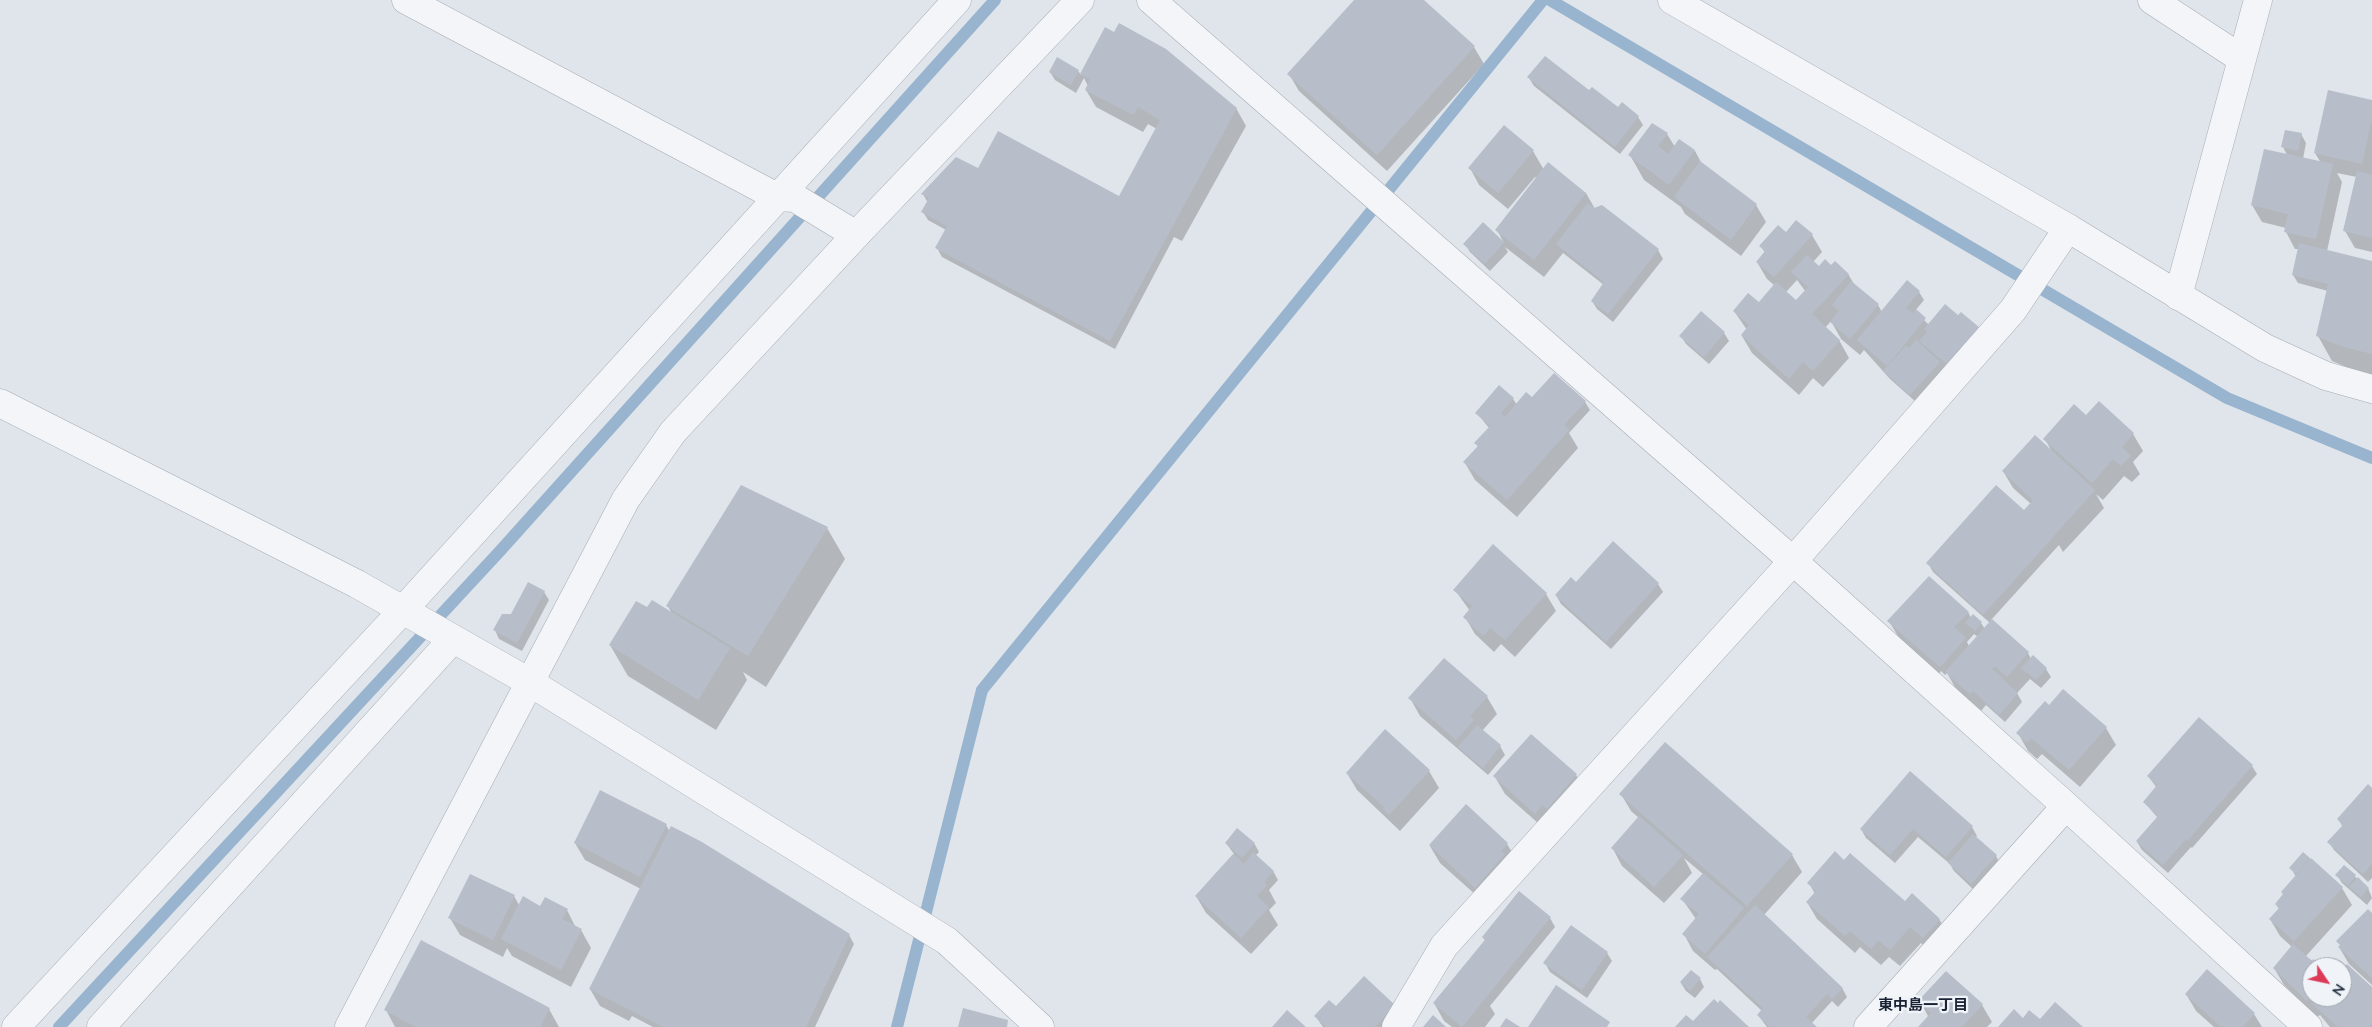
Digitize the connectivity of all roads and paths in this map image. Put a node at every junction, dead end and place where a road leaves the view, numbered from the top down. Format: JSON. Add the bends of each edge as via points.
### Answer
{"nodes":[{"id":1,"x":406,"y":0,"type":"edge"},
{"id":2,"x":956,"y":0,"type":"edge"},
{"id":3,"x":1080,"y":0,"type":"edge"},
{"id":4,"x":1150,"y":0,"type":"edge"},
{"id":5,"x":1672,"y":0,"type":"edge"},
{"id":6,"x":2152,"y":0,"type":"edge"},
{"id":7,"x":2258,"y":0,"type":"edge"},
{"id":8,"x":2242,"y":59,"type":"junction"},
{"id":9,"x":786,"y":198,"type":"junction"},
{"id":10,"x":2068,"y":228,"type":"junction"},
{"id":11,"x":846,"y":229,"type":"junction"},
{"id":12,"x":2178,"y":296,"type":"junction"},
{"id":13,"x":2372,"y":389,"type":"edge"},
{"id":14,"x":0,"y":403,"type":"edge"},
{"id":15,"x":1793,"y":561,"type":"junction"},
{"id":16,"x":410,"y":614,"type":"junction"},
{"id":17,"x":449,"y":637,"type":"junction"},
{"id":18,"x":531,"y":683,"type":"junction"},
{"id":19,"x":2066,"y":806,"type":"junction"},
{"id":20,"x":14,"y":1023,"type":"edge"},
{"id":21,"x":101,"y":1027,"type":"edge"},
{"id":22,"x":350,"y":1027,"type":"edge"},
{"id":23,"x":1040,"y":1027,"type":"edge"},
{"id":24,"x":1396,"y":1027,"type":"edge"},
{"id":25,"x":1868,"y":1027,"type":"edge"},
{"id":26,"x":2308,"y":1027,"type":"edge"}],
"edges":[{"from":1,"to":9,"type":"street"},
{"from":2,"to":9,"type":"street"},
{"from":3,"to":11,"type":"street"},
{"from":4,"to":15,"type":"street"},
{"from":5,"to":10,"type":"street"},
{"from":6,"to":8,"type":"street"},
{"from":7,"to":8,"type":"street"},
{"from":8,"to":12,"type":"street"},
{"from":9,"to":11,"type":"street"},
{"from":9,"to":16,"type":"street"},
{"from":10,"to":12,"type":"street"},
{"from":10,"to":15,"type":"street","via":[[2016,306]]},
{"from":11,"to":18,"type":"street","via":[[673,432],[626,499]]},
{"from":12,"to":13,"type":"street","via":[[2265,348],[2326,376]]},
{"from":14,"to":16,"type":"street","via":[[358,584]]},
{"from":15,"to":19,"type":"street"},
{"from":15,"to":24,"type":"street","via":[[1444,946]]},
{"from":16,"to":17,"type":"street"},
{"from":16,"to":20,"type":"street"},
{"from":17,"to":18,"type":"street"},
{"from":17,"to":21,"type":"street"},
{"from":18,"to":22,"type":"street"},
{"from":18,"to":23,"type":"street","via":[[947,941]]},
{"from":19,"to":25,"type":"street"},
{"from":19,"to":26,"type":"street"}]}
